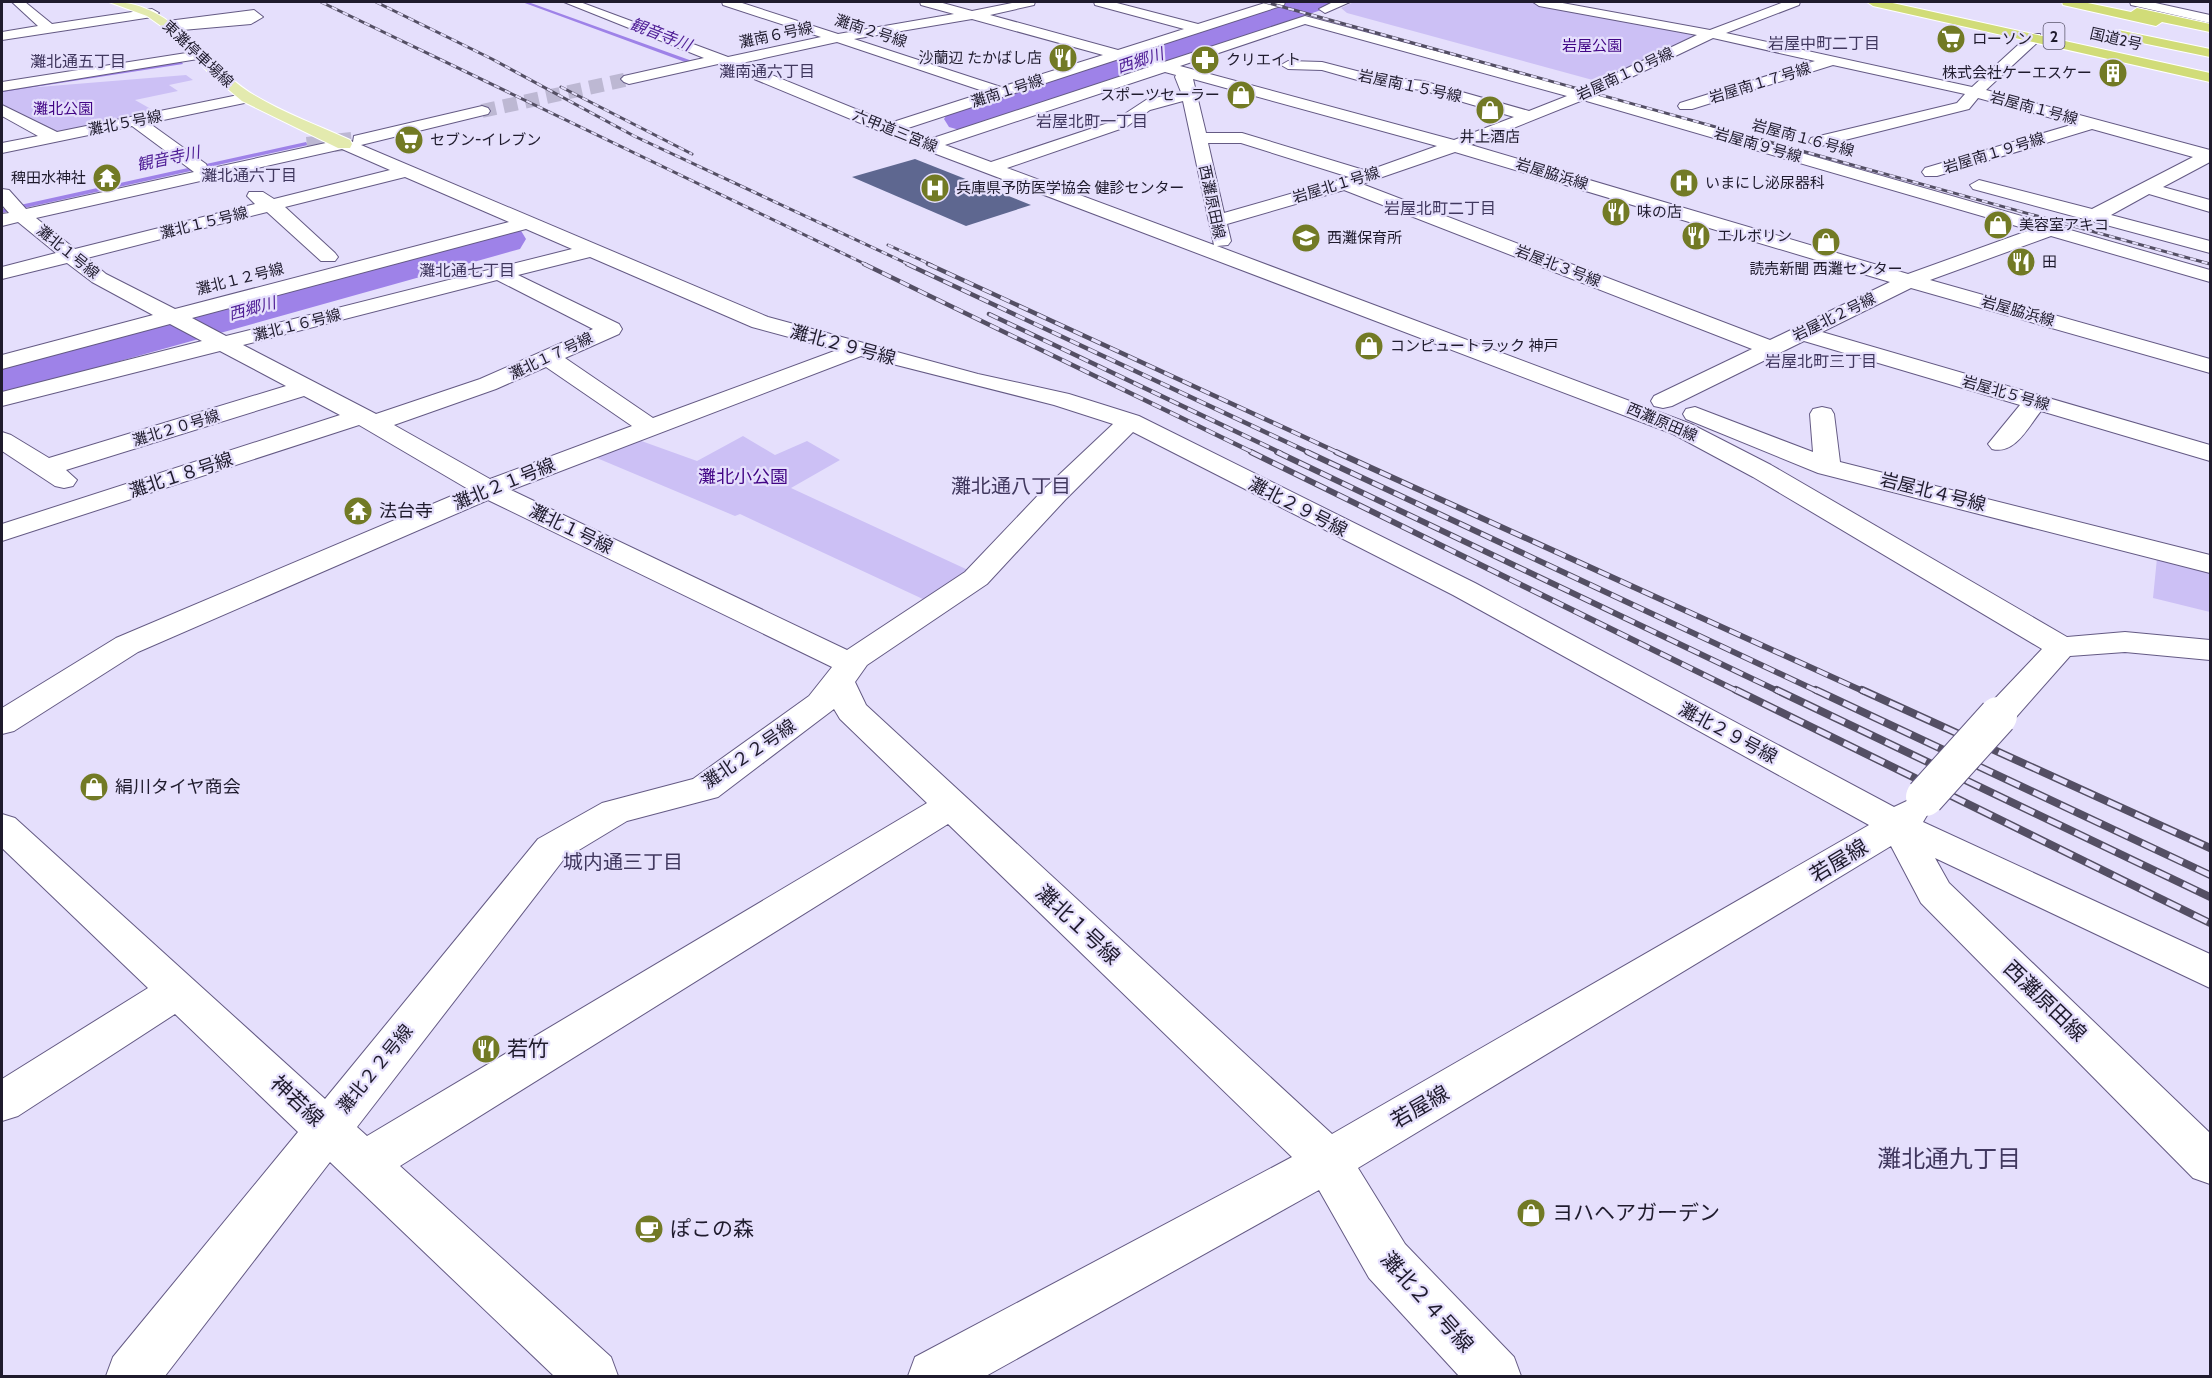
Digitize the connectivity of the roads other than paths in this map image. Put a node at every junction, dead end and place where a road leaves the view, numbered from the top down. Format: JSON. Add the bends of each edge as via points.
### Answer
{"nodes":[{"id":1,"x":18,"y":2,"type":"edge"},
{"id":2,"x":115,"y":2,"type":"edge"},
{"id":3,"x":604,"y":2,"type":"edge"},
{"id":4,"x":728,"y":2,"type":"edge"},
{"id":5,"x":926,"y":2,"type":"edge"},
{"id":6,"x":1029,"y":2,"type":"edge"},
{"id":7,"x":1100,"y":2,"type":"edge"},
{"id":8,"x":1233,"y":2,"type":"edge"},
{"id":9,"x":1279,"y":2,"type":"edge"},
{"id":10,"x":1344,"y":2,"type":"edge"},
{"id":11,"x":1539,"y":2,"type":"edge"},
{"id":12,"x":1794,"y":2,"type":"edge"},
{"id":13,"x":1873,"y":2,"type":"edge"},
{"id":14,"x":1897,"y":2,"type":"edge"},
{"id":15,"x":1931,"y":2,"type":"edge"},
{"id":16,"x":2054,"y":2,"type":"edge"},
{"id":17,"x":2068,"y":2,"type":"edge"},
{"id":18,"x":2091,"y":2,"type":"edge"},
{"id":19,"x":2105,"y":2,"type":"edge"},
{"id":20,"x":2136,"y":2,"type":"edge"},
{"id":21,"x":1746,"y":3,"type":"dead end"},
{"id":22,"x":2,"y":4,"type":"edge"},
{"id":23,"x":575,"y":4,"type":"edge"},
{"id":24,"x":1259,"y":9,"type":"junction"},
{"id":25,"x":1775,"y":9,"type":"junction"},
{"id":26,"x":152,"y":13,"type":"junction"},
{"id":27,"x":974,"y":14,"type":"junction"},
{"id":28,"x":2211,"y":19,"type":"edge"},
{"id":29,"x":170,"y":26,"type":"junction"},
{"id":30,"x":2047,"y":26,"type":"dead end"},
{"id":31,"x":56,"y":28,"type":"junction"},
{"id":32,"x":1339,"y":28,"type":"junction"},
{"id":33,"x":2211,"y":28,"type":"edge"},
{"id":34,"x":1202,"y":29,"type":"junction"},
{"id":35,"x":2194,"y":30,"type":"junction"},
{"id":36,"x":1711,"y":34,"type":"junction"},
{"id":37,"x":2211,"y":34,"type":"edge"},
{"id":38,"x":2,"y":36,"type":"edge"},
{"id":39,"x":1311,"y":37,"type":"dead end"},
{"id":40,"x":2035,"y":37,"type":"junction"},
{"id":41,"x":838,"y":38,"type":"junction"},
{"id":42,"x":79,"y":44,"type":"dead end"},
{"id":43,"x":2211,"y":53,"type":"edge"},
{"id":44,"x":1125,"y":54,"type":"junction"},
{"id":45,"x":199,"y":55,"type":"junction"},
{"id":46,"x":1833,"y":60,"type":"junction"},
{"id":47,"x":723,"y":61,"type":"junction"},
{"id":48,"x":1284,"y":61,"type":"dead end"},
{"id":49,"x":2211,"y":61,"type":"edge"},
{"id":50,"x":1169,"y":66,"type":"junction"},
{"id":51,"x":2211,"y":70,"type":"edge"},
{"id":52,"x":1246,"y":75,"type":"dead end"},
{"id":53,"x":2211,"y":78,"type":"edge"},
{"id":54,"x":629,"y":79,"type":"tunnel mouth"},
{"id":55,"x":1224,"y":81,"type":"junction"},
{"id":56,"x":1603,"y":85,"type":"junction"},
{"id":57,"x":2,"y":87,"type":"edge"},
{"id":58,"x":1975,"y":92,"type":"junction"},
{"id":59,"x":1003,"y":93,"type":"junction"},
{"id":60,"x":1582,"y":95,"type":"junction"},
{"id":61,"x":1189,"y":96,"type":"junction"},
{"id":62,"x":1645,"y":96,"type":"dead end"},
{"id":63,"x":248,"y":98,"type":"junction"},
{"id":64,"x":1665,"y":101,"type":"dead end"},
{"id":65,"x":1686,"y":106,"type":"junction"},
{"id":66,"x":2,"y":110,"type":"edge"},
{"id":67,"x":482,"y":111,"type":"tunnel mouth"},
{"id":68,"x":1719,"y":115,"type":"dead end"},
{"id":69,"x":1530,"y":116,"type":"junction"},
{"id":70,"x":135,"y":121,"type":"junction"},
{"id":71,"x":2091,"y":124,"type":"junction"},
{"id":72,"x":890,"y":129,"type":"junction"},
{"id":73,"x":1796,"y":136,"type":"dead end"},
{"id":74,"x":54,"y":137,"type":"junction"},
{"id":75,"x":1199,"y":138,"type":"junction"},
{"id":76,"x":352,"y":142,"type":"junction"},
{"id":77,"x":1817,"y":142,"type":"junction"},
{"id":78,"x":929,"y":145,"type":"junction"},
{"id":79,"x":307,"y":146,"type":"tunnel mouth"},
{"id":80,"x":1455,"y":146,"type":"junction"},
{"id":81,"x":2,"y":148,"type":"edge"},
{"id":82,"x":1851,"y":151,"type":"dead end"},
{"id":83,"x":2210,"y":156,"type":"edge"},
{"id":84,"x":991,"y":168,"type":"junction"},
{"id":85,"x":208,"y":169,"type":"junction"},
{"id":86,"x":407,"y":171,"type":"junction"},
{"id":87,"x":1366,"y":176,"type":"junction"},
{"id":88,"x":1345,"y":184,"type":"junction"},
{"id":89,"x":2147,"y":188,"type":"junction"},
{"id":90,"x":2,"y":194,"type":"edge"},
{"id":91,"x":272,"y":206,"type":"junction"},
{"id":92,"x":2211,"y":206,"type":"edge"},
{"id":93,"x":22,"y":216,"type":"junction"},
{"id":94,"x":2094,"y":216,"type":"junction"},
{"id":95,"x":2,"y":220,"type":"edge"},
{"id":96,"x":526,"y":222,"type":"junction"},
{"id":97,"x":2052,"y":229,"type":"junction"},
{"id":98,"x":481,"y":235,"type":"junction"},
{"id":99,"x":1220,"y":238,"type":"junction"},
{"id":100,"x":2211,"y":247,"type":"edge"},
{"id":101,"x":592,"y":250,"type":"junction"},
{"id":102,"x":73,"y":256,"type":"junction"},
{"id":103,"x":328,"y":257,"type":"junction"},
{"id":104,"x":2,"y":273,"type":"edge"},
{"id":105,"x":500,"y":273,"type":"junction"},
{"id":106,"x":2211,"y":276,"type":"edge"},
{"id":107,"x":1909,"y":280,"type":"junction"},
{"id":108,"x":146,"y":303,"type":"junction"},
{"id":109,"x":112,"y":311,"type":"dead end"},
{"id":110,"x":173,"y":317,"type":"junction"},
{"id":111,"x":1802,"y":333,"type":"junction"},
{"id":112,"x":212,"y":337,"type":"junction"},
{"id":113,"x":1771,"y":348,"type":"junction"},
{"id":114,"x":857,"y":350,"type":"junction"},
{"id":115,"x":549,"y":358,"type":"junction"},
{"id":116,"x":2,"y":362,"type":"edge"},
{"id":117,"x":2211,"y":366,"type":"edge"},
{"id":118,"x":307,"y":387,"type":"junction"},
{"id":119,"x":2,"y":399,"type":"edge"},
{"id":120,"x":1663,"y":401,"type":"junction"},
{"id":121,"x":2036,"y":402,"type":"junction"},
{"id":122,"x":1822,"y":414,"type":"dead end"},
{"id":123,"x":368,"y":420,"type":"junction"},
{"id":124,"x":1130,"y":421,"type":"junction"},
{"id":125,"x":651,"y":428,"type":"junction"},
{"id":126,"x":2,"y":440,"type":"edge"},
{"id":127,"x":2001,"y":444,"type":"dead end"},
{"id":128,"x":2211,"y":453,"type":"edge"},
{"id":129,"x":1827,"y":467,"type":"junction"},
{"id":130,"x":45,"y":468,"type":"junction"},
{"id":131,"x":489,"y":489,"type":"junction"},
{"id":132,"x":98,"y":502,"type":"junction"},
{"id":133,"x":2,"y":534,"type":"edge"},
{"id":134,"x":2211,"y":564,"type":"edge"},
{"id":135,"x":2061,"y":647,"type":"junction"},
{"id":136,"x":2211,"y":650,"type":"edge"},
{"id":137,"x":844,"y":673,"type":"junction"},
{"id":138,"x":2,"y":723,"type":"edge"},
{"id":139,"x":951,"y":805,"type":"junction"},
{"id":140,"x":1914,"y":809,"type":"junction"},
{"id":141,"x":2,"y":827,"type":"edge"},
{"id":142,"x":2211,"y":972,"type":"edge"},
{"id":143,"x":178,"y":990,"type":"junction"},
{"id":144,"x":2,"y":1102,"type":"edge"},
{"id":145,"x":327,"y":1129,"type":"junction"},
{"id":146,"x":1328,"y":1161,"type":"junction"},
{"id":147,"x":364,"y":1163,"type":"junction"},
{"id":148,"x":2211,"y":1163,"type":"edge"},
{"id":149,"x":132,"y":1377,"type":"edge"},
{"id":150,"x":592,"y":1377,"type":"edge"},
{"id":151,"x":934,"y":1377,"type":"edge"},
{"id":152,"x":1496,"y":1377,"type":"edge"}],
"edges":[{"from":1,"to":22,"type":"street"},
{"from":1,"to":31,"type":"street"},
{"from":2,"to":26,"type":"main road","name":"東灘停車場線"},
{"from":3,"to":23,"type":"street"},
{"from":4,"to":41,"type":"street","name":"灘南２号線"},
{"from":5,"to":27,"type":"street"},
{"from":6,"to":27,"type":"street","name":"灘南６号線"},
{"from":7,"to":34,"type":"street"},
{"from":8,"to":24,"type":"street"},
{"from":9,"to":24,"type":"street","name":"灘南１号線"},
{"from":10,"to":56,"type":"street","via":[[1325,9]]},
{"from":11,"to":36,"type":"street","name":"岩屋南１号線"},
{"from":12,"to":25,"type":"street","name":"岩屋南１０号線"},
{"from":13,"to":40,"type":"highway","name":"国道2号","number":"2"},
{"from":14,"to":51,"type":"highway","name":"国道2号","number":"2"},
{"from":15,"to":30,"type":"highway","number":"2"},
{"from":16,"to":35,"type":"highway"},
{"from":17,"to":35,"type":"highway"},
{"from":18,"to":33,"type":"highway"},
{"from":19,"to":33,"type":"highway"},
{"from":20,"to":28,"type":"street"},
{"from":21,"to":25,"type":"street"},
{"from":23,"to":47,"type":"street","name":"六甲道三宮線"},
{"from":24,"to":34,"type":"street","name":"灘南１号線"},
{"from":25,"to":36,"type":"street","name":"岩屋南１０号線"},
{"from":26,"to":29,"type":"main road","name":"東灘停車場線"},
{"from":26,"to":31,"type":"street"},
{"from":27,"to":41,"type":"street","name":"灘南６号線"},
{"from":27,"to":44,"type":"street"},
{"from":29,"to":29,"type":"street","via":[[240,14],[256,16],[251,20]]},
{"from":29,"to":45,"type":"main road","name":"東灘停車場線"},
{"from":31,"to":38,"type":"street"},
{"from":31,"to":42,"type":"street"},
{"from":32,"to":39,"type":"street"},
{"from":32,"to":50,"type":"street","name":"岩屋南９号線","via":[[1305,20]]},
{"from":32,"to":60,"type":"street","name":"岩屋南９号線"},
{"from":34,"to":44,"type":"street","name":"灘南１号線"},
{"from":35,"to":37,"type":"highway"},
{"from":36,"to":46,"type":"street","name":"岩屋南１号線"},
{"from":36,"to":56,"type":"street","name":"岩屋南１０号線"},
{"from":40,"to":53,"type":"highway","name":"国道2号","number":"2"},
{"from":40,"to":58,"type":"street"},
{"from":41,"to":47,"type":"street","name":"灘南６号線"},
{"from":41,"to":59,"type":"street","name":"灘南２号線"},
{"from":43,"to":49,"type":"highway","name":"国道2号","via":[[2102,34]]},
{"from":44,"to":50,"type":"street","name":"岩屋脇浜線"},
{"from":44,"to":59,"type":"street","name":"灘南１号線"},
{"from":45,"to":57,"type":"street","via":[[98,66]]},
{"from":45,"to":63,"type":"main road","name":"東灘停車場線"},
{"from":46,"to":58,"type":"street","name":"岩屋南１号線"},
{"from":46,"to":65,"type":"street","name":"岩屋南１７号線"},
{"from":47,"to":54,"type":"street","name":"灘南６号線"},
{"from":47,"to":72,"type":"street","name":"六甲道三宮線"},
{"from":48,"to":69,"type":"street","name":"岩屋南１５号線","via":[[1422,86]]},
{"from":50,"to":55,"type":"street","name":"岩屋脇浜線"},
{"from":50,"to":61,"type":"street","name":"西灘原田線","via":[[1186,80]]},
{"from":50,"to":78,"type":"street"},
{"from":52,"to":55,"type":"street"},
{"from":55,"to":80,"type":"street","name":"岩屋脇浜線"},
{"from":56,"to":60,"type":"street","name":"岩屋南１０号線"},
{"from":56,"to":62,"type":"street"},
{"from":58,"to":71,"type":"street","name":"岩屋南１号線"},
{"from":58,"to":77,"type":"street","via":[[1963,106]]},
{"from":59,"to":72,"type":"street","name":"灘南１号線"},
{"from":60,"to":69,"type":"street","name":"岩屋南１０号線"},
{"from":60,"to":97,"type":"street","name":"岩屋南９号線"},
{"from":61,"to":75,"type":"street","name":"西灘原田線"},
{"from":61,"to":84,"type":"street","via":[[1157,101],[1136,109],[1120,124]]},
{"from":63,"to":70,"type":"street","name":"灘北５号線"},
{"from":63,"to":76,"type":"main road","name":"東灘停車場線"},
{"from":64,"to":65,"type":"street"},
{"from":65,"to":68,"type":"street"},
{"from":66,"to":74,"type":"street"},
{"from":67,"to":76,"type":"street"},
{"from":69,"to":80,"type":"street","name":"岩屋南１０号線"},
{"from":70,"to":74,"type":"street","name":"灘北５号線"},
{"from":70,"to":85,"type":"street"},
{"from":71,"to":83,"type":"street","name":"岩屋南１号線"},
{"from":71,"to":94,"type":"street","name":"岩屋南１９号線","via":[[1925,171]]},
{"from":72,"to":78,"type":"street","name":"六甲道三宮線"},
{"from":73,"to":77,"type":"street","name":"岩屋南１６号線"},
{"from":74,"to":81,"type":"street","name":"灘北５号線"},
{"from":75,"to":87,"type":"street","via":[[1242,138]]},
{"from":75,"to":99,"type":"street","name":"西灘原田線"},
{"from":76,"to":85,"type":"street"},
{"from":76,"to":86,"type":"street","name":"灘北２９号線"},
{"from":77,"to":82,"type":"street","name":"岩屋南１６号線"},
{"from":78,"to":84,"type":"street","name":"六甲道三宮線"},
{"from":79,"to":85,"type":"street"},
{"from":80,"to":87,"type":"street","name":"岩屋北１号線"},
{"from":80,"to":107,"type":"street","name":"岩屋脇浜線"},
{"from":83,"to":89,"type":"street"},
{"from":84,"to":99,"type":"street","name":"六甲道三宮線"},
{"from":85,"to":91,"type":"street"},
{"from":85,"to":93,"type":"street"},
{"from":86,"to":91,"type":"street","name":"灘北１５号線"},
{"from":86,"to":96,"type":"street","name":"灘北２９号線"},
{"from":87,"to":88,"type":"street","name":"岩屋北１号線"},
{"from":88,"to":99,"type":"street","name":"岩屋北１号線"},
{"from":88,"to":113,"type":"street","name":"岩屋北３号線"},
{"from":89,"to":92,"type":"street"},
{"from":89,"to":94,"type":"street"},
{"from":90,"to":93,"type":"street","name":"灘北１号線"},
{"from":91,"to":102,"type":"street","name":"灘北１５号線"},
{"from":91,"to":103,"type":"street"},
{"from":93,"to":95,"type":"street"},
{"from":93,"to":102,"type":"street","name":"灘北１号線"},
{"from":94,"to":100,"type":"street"},
{"from":96,"to":98,"type":"street"},
{"from":96,"to":101,"type":"street","name":"灘北２９号線"},
{"from":97,"to":106,"type":"street","name":"岩屋南９号線"},
{"from":97,"to":107,"type":"street","name":"岩屋北２号線"},
{"from":98,"to":103,"type":"street","name":"灘北１２号線"},
{"from":98,"to":110,"type":"street"},
{"from":99,"to":120,"type":"street","name":"岩屋北４号線"},
{"from":99,"to":135,"type":"street","name":"西灘原田線","via":[[1682,429],[1762,471]]},
{"from":101,"to":105,"type":"street","name":"灘北１６号線"},
{"from":101,"to":114,"type":"street","name":"灘北２９号線","via":[[760,322]]},
{"from":102,"to":104,"type":"street","name":"灘北１５号線"},
{"from":102,"to":108,"type":"street","name":"灘北１号線","via":[[99,278]]},
{"from":103,"to":108,"type":"street","name":"灘北１２号線"},
{"from":105,"to":112,"type":"street","name":"灘北１６号線"},
{"from":105,"to":115,"type":"street","name":"灘北１７号線","via":[[610,329]]},
{"from":107,"to":111,"type":"street","name":"岩屋北２号線"},
{"from":107,"to":117,"type":"street","name":"岩屋脇浜線"},
{"from":108,"to":109,"type":"street","name":"灘北１２号線"},
{"from":108,"to":110,"type":"street","name":"灘北１号線"},
{"from":110,"to":112,"type":"street","name":"灘北１号線"},
{"from":110,"to":116,"type":"street"},
{"from":111,"to":113,"type":"street","name":"岩屋北２号線"},
{"from":111,"to":121,"type":"street","name":"岩屋北５号線"},
{"from":112,"to":118,"type":"street","name":"灘北１号線"},
{"from":112,"to":119,"type":"street","name":"灘北１６号線"},
{"from":113,"to":120,"type":"street","name":"岩屋北２号線"},
{"from":114,"to":124,"type":"street","name":"灘北２９号線","via":[[1060,399]]},
{"from":114,"to":125,"type":"street","name":"灘北２１号線"},
{"from":115,"to":123,"type":"street","name":"灘北１７号線","via":[[488,384]]},
{"from":115,"to":125,"type":"street"},
{"from":118,"to":123,"type":"street","name":"灘北１号線"},
{"from":118,"to":130,"type":"street","name":"灘北２０号線"},
{"from":120,"to":129,"type":"street","name":"岩屋北４号線"},
{"from":121,"to":127,"type":"street"},
{"from":121,"to":128,"type":"street","name":"岩屋北５号線"},
{"from":122,"to":129,"type":"street"},
{"from":123,"to":131,"type":"street","name":"灘北１号線"},
{"from":123,"to":132,"type":"street","name":"灘北１８号線"},
{"from":124,"to":137,"type":"street","name":"灘北２２号線","via":[[976,578],[856,658]]},
{"from":124,"to":140,"type":"street","name":"灘北２９号線","via":[[1464,590]]},
{"from":125,"to":131,"type":"street","name":"灘北２１号線"},
{"from":126,"to":130,"type":"street"},
{"from":129,"to":134,"type":"street","name":"岩屋北４号線"},
{"from":130,"to":132,"type":"street"},
{"from":131,"to":137,"type":"street","name":"灘北１号線"},
{"from":131,"to":138,"type":"street","name":"灘北２１号線","via":[[127,645]]},
{"from":132,"to":133,"type":"street","name":"灘北１８号線"},
{"from":135,"to":136,"type":"street","via":[[2124,642]]},
{"from":135,"to":140,"type":"street","bridge":true},
{"from":137,"to":139,"type":"street","name":"灘北１号線","via":[[852,711]]},
{"from":137,"to":145,"type":"street","name":"灘北２２号線","via":[[821,704],[705,788],[615,812],[551,849]]},
{"from":139,"to":146,"type":"street","name":"灘北１号線"},
{"from":139,"to":147,"type":"street"},
{"from":140,"to":142,"type":"street","name":"灘北２９号線"},
{"from":140,"to":146,"type":"street","name":"若屋線"},
{"from":140,"to":148,"type":"street","name":"西灘原田線","via":[[1935,893]]},
{"from":141,"to":143,"type":"street","name":"神若線"},
{"from":143,"to":144,"type":"street"},
{"from":143,"to":145,"type":"street","name":"神若線"},
{"from":145,"to":147,"type":"street","name":"神若線"},
{"from":145,"to":149,"type":"street","name":"灘北２２号線"},
{"from":146,"to":151,"type":"street","name":"若屋線"},
{"from":146,"to":152,"type":"street","name":"灘北２４号線","via":[[1387,1261]]},
{"from":147,"to":150,"type":"street","name":"神若線"}]}
